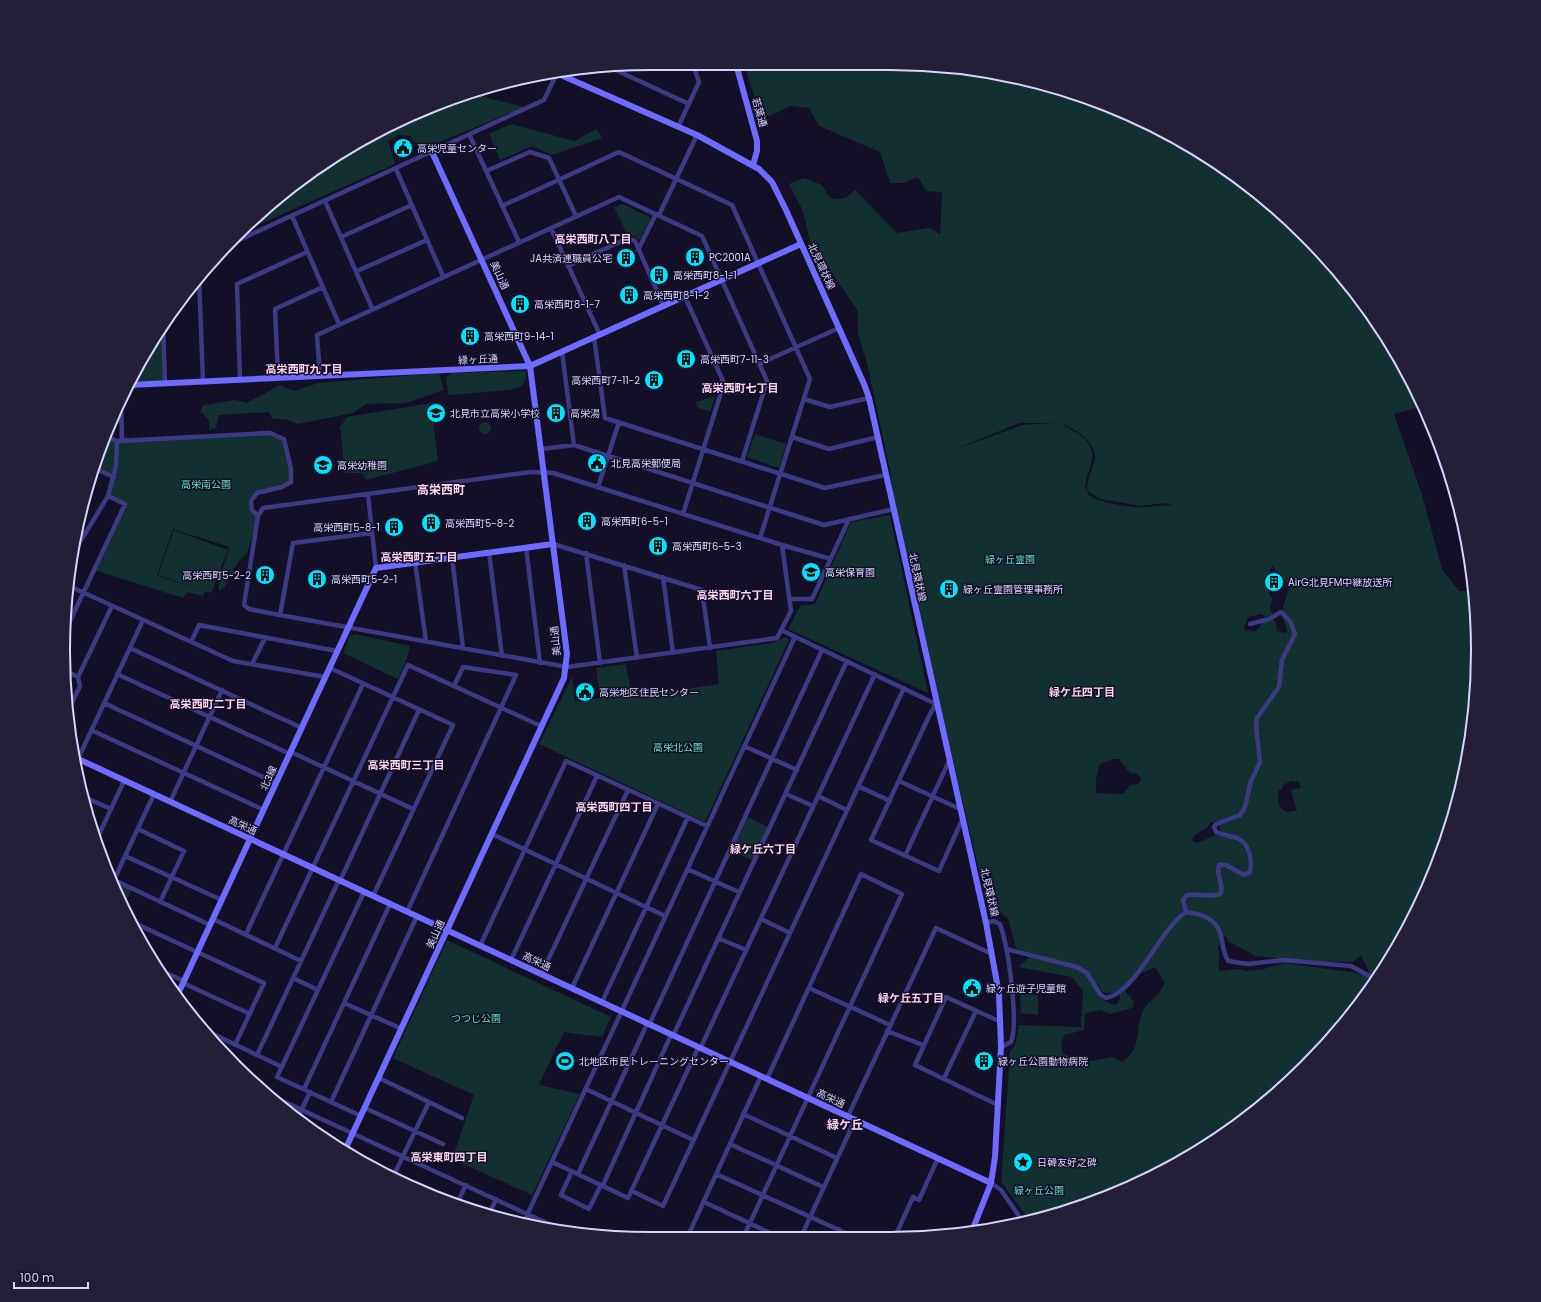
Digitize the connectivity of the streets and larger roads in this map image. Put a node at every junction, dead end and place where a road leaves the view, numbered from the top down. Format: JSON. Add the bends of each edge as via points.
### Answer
{"nodes":[{"id":1,"x":695,"y":70,"type":"edge"},
{"id":2,"x":738,"y":70,"type":"edge"},
{"id":3,"x":621,"y":71,"type":"edge"},
{"id":4,"x":566,"y":76,"type":"edge"},
{"id":5,"x":553,"y":79,"type":"edge"},
{"id":6,"x":689,"y":104,"type":"junction"},
{"id":7,"x":678,"y":127,"type":"junction"},
{"id":8,"x":697,"y":135,"type":"junction"},
{"id":9,"x":470,"y":136,"type":"junction"},
{"id":10,"x":432,"y":152,"type":"junction"},
{"id":11,"x":753,"y":165,"type":"junction"},
{"id":12,"x":396,"y":169,"type":"junction"},
{"id":13,"x":486,"y":171,"type":"junction"},
{"id":14,"x":677,"y":179,"type":"junction"},
{"id":15,"x":559,"y":180,"type":"junction"},
{"id":16,"x":325,"y":201,"type":"junction"},
{"id":17,"x":412,"y":206,"type":"junction"},
{"id":18,"x":502,"y":206,"type":"junction"},
{"id":19,"x":657,"y":215,"type":"junction"},
{"id":20,"x":292,"y":216,"type":"junction"},
{"id":21,"x":576,"y":216,"type":"junction"},
{"id":22,"x":551,"y":228,"type":"junction"},
{"id":23,"x":341,"y":237,"type":"junction"},
{"id":24,"x":241,"y":239,"type":"edge"},
{"id":25,"x":427,"y":240,"type":"junction"},
{"id":26,"x":519,"y":242,"type":"junction"},
{"id":27,"x":801,"y":244,"type":"junction"},
{"id":28,"x":638,"y":250,"type":"junction"},
{"id":29,"x":307,"y":252,"type":"junction"},
{"id":30,"x":481,"y":259,"type":"junction"},
{"id":31,"x":758,"y":263,"type":"junction"},
{"id":32,"x":568,"y":266,"type":"junction"},
{"id":33,"x":357,"y":271,"type":"junction"},
{"id":34,"x":443,"y":276,"type":"junction"},
{"id":35,"x":721,"y":280,"type":"junction"},
{"id":36,"x":199,"y":286,"type":"edge"},
{"id":37,"x":323,"y":288,"type":"junction"},
{"id":38,"x":685,"y":297,"type":"junction"},
{"id":39,"x":664,"y":307,"type":"junction"},
{"id":40,"x":372,"y":308,"type":"junction"},
{"id":41,"x":340,"y":324,"type":"junction"},
{"id":42,"x":840,"y":328,"type":"junction"},
{"id":43,"x":163,"y":335,"type":"edge"},
{"id":44,"x":597,"y":336,"type":"junction"},
{"id":45,"x":796,"y":347,"type":"junction"},
{"id":46,"x":562,"y":352,"type":"junction"},
{"id":47,"x":759,"y":364,"type":"junction"},
{"id":48,"x":530,"y":366,"type":"junction"},
{"id":49,"x":320,"y":376,"type":"junction"},
{"id":50,"x":278,"y":378,"type":"junction"},
{"id":51,"x":240,"y":380,"type":"junction"},
{"id":52,"x":203,"y":382,"type":"junction"},
{"id":53,"x":165,"y":384,"type":"junction"},
{"id":54,"x":135,"y":385,"type":"edge"},
{"id":55,"x":869,"y":398,"type":"junction"},
{"id":56,"x":804,"y":399,"type":"junction"},
{"id":57,"x":121,"y":413,"type":"edge"},
{"id":58,"x":619,"y":422,"type":"junction"},
{"id":59,"x":792,"y":437,"type":"junction"},
{"id":60,"x":878,"y":437,"type":"junction"},
{"id":61,"x":110,"y":438,"type":"edge"},
{"id":62,"x":122,"y":440,"type":"junction"},
{"id":63,"x":117,"y":441,"type":"junction"},
{"id":64,"x":574,"y":445,"type":"junction"},
{"id":65,"x":541,"y":448,"type":"junction"},
{"id":66,"x":703,"y":450,"type":"junction"},
{"id":67,"x":608,"y":456,"type":"junction"},
{"id":68,"x":742,"y":461,"type":"junction"},
{"id":69,"x":99,"y":471,"type":"edge"},
{"id":70,"x":544,"y":472,"type":"junction"},
{"id":71,"x":780,"y":474,"type":"junction"},
{"id":72,"x":885,"y":475,"type":"junction"},
{"id":73,"x":114,"y":477,"type":"junction"},
{"id":74,"x":692,"y":483,"type":"junction"},
{"id":75,"x":598,"y":487,"type":"junction"},
{"id":76,"x":368,"y":495,"type":"junction"},
{"id":77,"x":108,"y":496,"type":"junction"},
{"id":78,"x":769,"y":508,"type":"junction"},
{"id":79,"x":894,"y":509,"type":"junction"},
{"id":80,"x":683,"y":514,"type":"junction"},
{"id":81,"x":258,"y":516,"type":"junction"},
{"id":82,"x":849,"y":519,"type":"junction"},
{"id":83,"x":372,"y":533,"type":"junction"},
{"id":84,"x":81,"y":536,"type":"edge"},
{"id":85,"x":760,"y":538,"type":"junction"},
{"id":86,"x":553,"y":544,"type":"junction"},
{"id":87,"x":782,"y":545,"type":"junction"},
{"id":88,"x":526,"y":547,"type":"junction"},
{"id":89,"x":489,"y":552,"type":"junction"},
{"id":90,"x":586,"y":553,"type":"junction"},
{"id":91,"x":452,"y":557,"type":"junction"},
{"id":92,"x":830,"y":559,"type":"junction"},
{"id":93,"x":415,"y":562,"type":"junction"},
{"id":94,"x":624,"y":565,"type":"junction"},
{"id":95,"x":376,"y":568,"type":"junction"},
{"id":96,"x":825,"y":571,"type":"junction"},
{"id":97,"x":844,"y":572,"type":"dead end"},
{"id":98,"x":664,"y":577,"type":"junction"},
{"id":99,"x":74,"y":588,"type":"edge"},
{"id":100,"x":84,"y":593,"type":"junction"},
{"id":101,"x":790,"y":599,"type":"junction"},
{"id":102,"x":112,"y":606,"type":"junction"},
{"id":103,"x":280,"y":616,"type":"junction"},
{"id":104,"x":71,"y":620,"type":"edge"},
{"id":105,"x":142,"y":620,"type":"junction"},
{"id":106,"x":1250,"y":624,"type":"dead end"},
{"id":107,"x":349,"y":628,"type":"junction"},
{"id":108,"x":781,"y":630,"type":"junction"},
{"id":109,"x":795,"y":637,"type":"junction"},
{"id":110,"x":265,"y":638,"type":"junction"},
{"id":111,"x":426,"y":641,"type":"junction"},
{"id":112,"x":191,"y":642,"type":"junction"},
{"id":113,"x":130,"y":648,"type":"junction"},
{"id":114,"x":463,"y":648,"type":"junction"},
{"id":115,"x":710,"y":648,"type":"junction"},
{"id":116,"x":822,"y":650,"type":"junction"},
{"id":117,"x":337,"y":651,"type":"junction"},
{"id":118,"x":673,"y":653,"type":"junction"},
{"id":119,"x":502,"y":656,"type":"junction"},
{"id":120,"x":637,"y":658,"type":"junction"},
{"id":121,"x":847,"y":661,"type":"junction"},
{"id":122,"x":540,"y":663,"type":"junction"},
{"id":123,"x":600,"y":663,"type":"junction"},
{"id":124,"x":252,"y":664,"type":"junction"},
{"id":125,"x":567,"y":667,"type":"junction"},
{"id":126,"x":330,"y":668,"type":"junction"},
{"id":127,"x":71,"y":673,"type":"edge"},
{"id":128,"x":117,"y":674,"type":"junction"},
{"id":129,"x":874,"y":674,"type":"junction"},
{"id":130,"x":78,"y":677,"type":"junction"},
{"id":131,"x":325,"y":677,"type":"junction"},
{"id":132,"x":363,"y":684,"type":"junction"},
{"id":133,"x":454,"y":686,"type":"junction"},
{"id":134,"x":904,"y":688,"type":"junction"},
{"id":135,"x":222,"y":690,"type":"junction"},
{"id":136,"x":393,"y":697,"type":"junction"},
{"id":137,"x":72,"y":702,"type":"edge"},
{"id":138,"x":104,"y":703,"type":"junction"},
{"id":139,"x":936,"y":704,"type":"junction"},
{"id":140,"x":500,"y":708,"type":"junction"},
{"id":141,"x":419,"y":710,"type":"junction"},
{"id":142,"x":210,"y":716,"type":"junction"},
{"id":143,"x":541,"y":726,"type":"junction"},
{"id":144,"x":302,"y":728,"type":"junction"},
{"id":145,"x":91,"y":730,"type":"junction"},
{"id":146,"x":196,"y":746,"type":"junction"},
{"id":147,"x":744,"y":746,"type":"junction"},
{"id":148,"x":79,"y":752,"type":"edge"},
{"id":149,"x":290,"y":753,"type":"junction"},
{"id":150,"x":771,"y":759,"type":"junction"},
{"id":151,"x":80,"y":760,"type":"edge"},
{"id":152,"x":949,"y":761,"type":"junction"},
{"id":153,"x":325,"y":767,"type":"junction"},
{"id":154,"x":796,"y":770,"type":"junction"},
{"id":155,"x":184,"y":773,"type":"junction"},
{"id":156,"x":597,"y":776,"type":"junction"},
{"id":157,"x":124,"y":781,"type":"junction"},
{"id":158,"x":354,"y":781,"type":"junction"},
{"id":159,"x":899,"y":781,"type":"junction"},
{"id":160,"x":276,"y":783,"type":"junction"},
{"id":161,"x":858,"y":786,"type":"junction"},
{"id":162,"x":628,"y":790,"type":"junction"},
{"id":163,"x":380,"y":793,"type":"junction"},
{"id":164,"x":154,"y":794,"type":"junction"},
{"id":165,"x":786,"y":794,"type":"junction"},
{"id":166,"x":818,"y":796,"type":"junction"},
{"id":167,"x":932,"y":797,"type":"junction"},
{"id":168,"x":90,"y":799,"type":"edge"},
{"id":169,"x":890,"y":801,"type":"junction"},
{"id":170,"x":170,"y":802,"type":"junction"},
{"id":171,"x":658,"y":804,"type":"junction"},
{"id":172,"x":813,"y":806,"type":"junction"},
{"id":173,"x":111,"y":809,"type":"junction"},
{"id":174,"x":413,"y":809,"type":"junction"},
{"id":175,"x":960,"y":809,"type":"junction"},
{"id":176,"x":264,"y":810,"type":"junction"},
{"id":177,"x":847,"y":810,"type":"junction"},
{"id":178,"x":688,"y":817,"type":"junction"},
{"id":179,"x":962,"y":820,"type":"junction"},
{"id":180,"x":707,"y":826,"type":"junction"},
{"id":181,"x":138,"y":829,"type":"junction"},
{"id":182,"x":100,"y":833,"type":"edge"},
{"id":183,"x":492,"y":834,"type":"junction"},
{"id":184,"x":251,"y":839,"type":"junction"},
{"id":185,"x":524,"y":850,"type":"junction"},
{"id":186,"x":283,"y":855,"type":"junction"},
{"id":187,"x":126,"y":856,"type":"junction"},
{"id":188,"x":905,"y":856,"type":"junction"},
{"id":189,"x":556,"y":865,"type":"junction"},
{"id":190,"x":313,"y":868,"type":"junction"},
{"id":191,"x":687,"y":868,"type":"junction"},
{"id":192,"x":116,"y":877,"type":"edge"},
{"id":193,"x":172,"y":877,"type":"junction"},
{"id":194,"x":586,"y":879,"type":"junction"},
{"id":195,"x":339,"y":881,"type":"junction"},
{"id":196,"x":714,"y":881,"type":"junction"},
{"id":197,"x":119,"y":885,"type":"edge"},
{"id":198,"x":364,"y":892,"type":"junction"},
{"id":199,"x":740,"y":892,"type":"junction"},
{"id":200,"x":616,"y":893,"type":"junction"},
{"id":201,"x":373,"y":896,"type":"junction"},
{"id":202,"x":222,"y":900,"type":"junction"},
{"id":203,"x":160,"y":902,"type":"junction"},
{"id":204,"x":390,"y":904,"type":"junction"},
{"id":205,"x":646,"y":907,"type":"junction"},
{"id":206,"x":407,"y":912,"type":"junction"},
{"id":207,"x":1186,"y":912,"type":"junction"},
{"id":208,"x":416,"y":916,"type":"junction"},
{"id":209,"x":665,"y":916,"type":"junction"},
{"id":210,"x":761,"y":919,"type":"junction"},
{"id":211,"x":212,"y":922,"type":"junction"},
{"id":212,"x":986,"y":923,"type":"junction"},
{"id":213,"x":139,"y":925,"type":"edge"},
{"id":214,"x":447,"y":931,"type":"junction"},
{"id":215,"x":790,"y":933,"type":"junction"},
{"id":216,"x":246,"y":934,"type":"junction"},
{"id":217,"x":718,"y":938,"type":"junction"},
{"id":218,"x":480,"y":946,"type":"junction"},
{"id":219,"x":275,"y":948,"type":"junction"},
{"id":220,"x":1006,"y":949,"type":"junction"},
{"id":221,"x":746,"y":950,"type":"junction"},
{"id":222,"x":198,"y":952,"type":"junction"},
{"id":223,"x":992,"y":954,"type":"junction"},
{"id":224,"x":511,"y":960,"type":"junction"},
{"id":225,"x":301,"y":961,"type":"junction"},
{"id":226,"x":168,"y":974,"type":"edge"},
{"id":227,"x":541,"y":974,"type":"junction"},
{"id":228,"x":1371,"y":977,"type":"edge"},
{"id":229,"x":293,"y":978,"type":"junction"},
{"id":230,"x":184,"y":982,"type":"junction"},
{"id":231,"x":572,"y":988,"type":"junction"},
{"id":232,"x":809,"y":988,"type":"junction"},
{"id":233,"x":318,"y":990,"type":"junction"},
{"id":234,"x":180,"y":991,"type":"edge"},
{"id":235,"x":602,"y":1002,"type":"junction"},
{"id":236,"x":344,"y":1003,"type":"junction"},
{"id":237,"x":849,"y":1006,"type":"junction"},
{"id":238,"x":976,"y":1011,"type":"junction"},
{"id":239,"x":621,"y":1012,"type":"junction"},
{"id":240,"x":250,"y":1014,"type":"junction"},
{"id":241,"x":371,"y":1015,"type":"junction"},
{"id":242,"x":1001,"y":1022,"type":"junction"},
{"id":243,"x":648,"y":1024,"type":"junction"},
{"id":244,"x":890,"y":1025,"type":"junction"},
{"id":245,"x":402,"y":1029,"type":"junction"},
{"id":246,"x":888,"y":1031,"type":"junction"},
{"id":247,"x":214,"y":1034,"type":"edge"},
{"id":248,"x":672,"y":1036,"type":"junction"},
{"id":249,"x":235,"y":1044,"type":"junction"},
{"id":250,"x":923,"y":1045,"type":"junction"},
{"id":251,"x":1001,"y":1046,"type":"junction"},
{"id":252,"x":699,"y":1048,"type":"junction"},
{"id":253,"x":257,"y":1055,"type":"junction"},
{"id":254,"x":730,"y":1063,"type":"junction"},
{"id":255,"x":282,"y":1067,"type":"junction"},
{"id":256,"x":379,"y":1078,"type":"junction"},
{"id":257,"x":764,"y":1078,"type":"junction"},
{"id":258,"x":944,"y":1078,"type":"junction"},
{"id":259,"x":304,"y":1089,"type":"junction"},
{"id":260,"x":586,"y":1089,"type":"junction"},
{"id":261,"x":310,"y":1092,"type":"junction"},
{"id":262,"x":807,"y":1098,"type":"junction"},
{"id":263,"x":283,"y":1101,"type":"edge"},
{"id":264,"x":611,"y":1101,"type":"junction"},
{"id":265,"x":331,"y":1102,"type":"junction"},
{"id":266,"x":429,"y":1102,"type":"junction"},
{"id":267,"x":998,"y":1105,"type":"junction"},
{"id":268,"x":365,"y":1108,"type":"junction"},
{"id":269,"x":302,"y":1109,"type":"junction"},
{"id":270,"x":636,"y":1113,"type":"junction"},
{"id":271,"x":300,"y":1114,"type":"edge"},
{"id":272,"x":743,"y":1114,"type":"junction"},
{"id":273,"x":361,"y":1116,"type":"junction"},
{"id":274,"x":848,"y":1116,"type":"junction"},
{"id":275,"x":462,"y":1118,"type":"dead end"},
{"id":276,"x":855,"y":1120,"type":"junction"},
{"id":277,"x":661,"y":1125,"type":"junction"},
{"id":278,"x":415,"y":1131,"type":"junction"},
{"id":279,"x":353,"y":1132,"type":"junction"},
{"id":280,"x":790,"y":1137,"type":"junction"},
{"id":281,"x":693,"y":1140,"type":"junction"},
{"id":282,"x":443,"y":1144,"type":"dead end"},
{"id":283,"x":730,"y":1144,"type":"junction"},
{"id":284,"x":347,"y":1146,"type":"edge"},
{"id":285,"x":403,"y":1156,"type":"junction"},
{"id":286,"x":837,"y":1158,"type":"junction"},
{"id":287,"x":938,"y":1158,"type":"junction"},
{"id":288,"x":552,"y":1162,"type":"junction"},
{"id":289,"x":777,"y":1165,"type":"junction"},
{"id":290,"x":572,"y":1171,"type":"junction"},
{"id":291,"x":395,"y":1173,"type":"edge"},
{"id":292,"x":578,"y":1174,"type":"junction"},
{"id":293,"x":716,"y":1174,"type":"junction"},
{"id":294,"x":991,"y":1183,"type":"junction"},
{"id":295,"x":466,"y":1185,"type":"junction"},
{"id":296,"x":602,"y":1185,"type":"junction"},
{"id":297,"x":823,"y":1187,"type":"junction"},
{"id":298,"x":632,"y":1191,"type":"junction"},
{"id":299,"x":763,"y":1195,"type":"junction"},
{"id":300,"x":459,"y":1199,"type":"edge"},
{"id":301,"x":496,"y":1199,"type":"junction"},
{"id":302,"x":704,"y":1202,"type":"junction"},
{"id":303,"x":492,"y":1209,"type":"edge"},
{"id":304,"x":528,"y":1214,"type":"junction"},
{"id":305,"x":810,"y":1216,"type":"junction"},
{"id":306,"x":1020,"y":1217,"type":"edge"},
{"id":307,"x":526,"y":1218,"type":"edge"},
{"id":308,"x":545,"y":1222,"type":"edge"},
{"id":309,"x":749,"y":1224,"type":"junction"},
{"id":310,"x":974,"y":1226,"type":"edge"},
{"id":311,"x":839,"y":1229,"type":"junction"},
{"id":312,"x":690,"y":1232,"type":"edge"},
{"id":313,"x":746,"y":1232,"type":"edge"},
{"id":314,"x":767,"y":1232,"type":"edge"},
{"id":315,"x":803,"y":1232,"type":"edge"},
{"id":316,"x":838,"y":1232,"type":"edge"},
{"id":317,"x":845,"y":1232,"type":"edge"},
{"id":318,"x":897,"y":1232,"type":"edge"}],
"edges":[{"from":1,"to":6,"type":"street","via":[[699,82]]},
{"from":2,"to":11,"type":"street","name":"若葉通","via":[[757,141]]},
{"from":3,"to":6,"type":"street"},
{"from":4,"to":7,"type":"street","name":"北見環状線"},
{"from":5,"to":9,"type":"street","via":[[544,100]]},
{"from":6,"to":7,"type":"street"},
{"from":7,"to":8,"type":"street","name":"北見環状線"},
{"from":8,"to":11,"type":"street","name":"北見環状線"},
{"from":8,"to":14,"type":"street"},
{"from":9,"to":10,"type":"street"},
{"from":9,"to":13,"type":"street"},
{"from":10,"to":12,"type":"street"},
{"from":10,"to":30,"type":"street","name":"美山通"},
{"from":11,"to":27,"type":"street","name":"北見環状線","via":[[772,182]]},
{"from":12,"to":16,"type":"street"},
{"from":12,"to":17,"type":"street"},
{"from":13,"to":15,"type":"street","via":[[530,152],[549,158]]},
{"from":13,"to":18,"type":"street"},
{"from":14,"to":15,"type":"street","via":[[619,152]]},
{"from":14,"to":19,"type":"street"},
{"from":14,"to":31,"type":"street","via":[[732,205]]},
{"from":15,"to":18,"type":"street"},
{"from":15,"to":21,"type":"street"},
{"from":16,"to":20,"type":"street"},
{"from":16,"to":23,"type":"street"},
{"from":17,"to":23,"type":"street"},
{"from":17,"to":25,"type":"street"},
{"from":18,"to":26,"type":"street"},
{"from":19,"to":21,"type":"street","via":[[619,197]]},
{"from":19,"to":28,"type":"street"},
{"from":19,"to":35,"type":"street","via":[[702,236]]},
{"from":20,"to":24,"type":"street"},
{"from":20,"to":29,"type":"street"},
{"from":21,"to":22,"type":"street"},
{"from":22,"to":26,"type":"street"},
{"from":22,"to":32,"type":"street"},
{"from":23,"to":33,"type":"street"},
{"from":25,"to":33,"type":"street"},
{"from":25,"to":34,"type":"street"},
{"from":26,"to":30,"type":"street"},
{"from":27,"to":31,"type":"street","name":"緑ヶ丘通"},
{"from":27,"to":42,"type":"street","name":"北見環状線"},
{"from":28,"to":32,"type":"street","via":[[635,241],[628,238]]},
{"from":28,"to":39,"type":"street"},
{"from":29,"to":37,"type":"street"},
{"from":29,"to":51,"type":"street","via":[[237,284]]},
{"from":30,"to":34,"type":"street"},
{"from":30,"to":48,"type":"street","name":"美山通"},
{"from":31,"to":35,"type":"street","name":"緑ヶ丘通"},
{"from":31,"to":45,"type":"street"},
{"from":32,"to":44,"type":"street"},
{"from":33,"to":40,"type":"street"},
{"from":34,"to":40,"type":"street"},
{"from":35,"to":38,"type":"street","name":"緑ヶ丘通"},
{"from":35,"to":47,"type":"street"},
{"from":36,"to":52,"type":"street"},
{"from":37,"to":41,"type":"street"},
{"from":37,"to":50,"type":"street","via":[[275,309]]},
{"from":38,"to":39,"type":"street","name":"緑ヶ丘通"},
{"from":38,"to":66,"type":"street","via":[[724,383]]},
{"from":39,"to":44,"type":"street","name":"緑ヶ丘通"},
{"from":40,"to":41,"type":"street"},
{"from":41,"to":49,"type":"street","via":[[317,335]]},
{"from":42,"to":45,"type":"street"},
{"from":42,"to":55,"type":"street","name":"北見環状線"},
{"from":43,"to":53,"type":"street"},
{"from":44,"to":46,"type":"street","name":"緑ヶ丘通"},
{"from":44,"to":58,"type":"street","via":[[605,418]]},
{"from":45,"to":47,"type":"street"},
{"from":45,"to":56,"type":"street","via":[[810,379]]},
{"from":46,"to":48,"type":"street","name":"緑ヶ丘通"},
{"from":46,"to":64,"type":"street"},
{"from":47,"to":68,"type":"street","via":[[767,381]]},
{"from":48,"to":49,"type":"street","name":"緑ヶ丘通"},
{"from":48,"to":65,"type":"street","name":"美山通"},
{"from":49,"to":50,"type":"street","name":"緑ヶ丘通"},
{"from":50,"to":51,"type":"street","name":"緑ヶ丘通"},
{"from":51,"to":52,"type":"street","name":"緑ヶ丘通"},
{"from":52,"to":53,"type":"street","name":"緑ヶ丘通"},
{"from":53,"to":54,"type":"street","name":"緑ヶ丘通"},
{"from":55,"to":56,"type":"street","via":[[830,407]]},
{"from":55,"to":60,"type":"street","name":"北見環状線"},
{"from":56,"to":59,"type":"street"},
{"from":57,"to":62,"type":"street"},
{"from":58,"to":66,"type":"street"},
{"from":58,"to":67,"type":"street"},
{"from":59,"to":60,"type":"street","via":[[829,449]]},
{"from":59,"to":71,"type":"street"},
{"from":60,"to":72,"type":"street","name":"北見環状線"},
{"from":61,"to":63,"type":"street"},
{"from":62,"to":63,"type":"street"},
{"from":62,"to":81,"type":"street","via":[[270,433],[284,439],[291,469],[291,482],[257,493],[251,501],[252,510]]},
{"from":63,"to":73,"type":"street"},
{"from":64,"to":65,"type":"street"},
{"from":64,"to":67,"type":"street"},
{"from":65,"to":70,"type":"street","name":"美山通"},
{"from":66,"to":68,"type":"street"},
{"from":66,"to":74,"type":"street"},
{"from":67,"to":74,"type":"street"},
{"from":67,"to":75,"type":"street"},
{"from":68,"to":71,"type":"street"},
{"from":69,"to":73,"type":"street"},
{"from":70,"to":75,"type":"street"},
{"from":70,"to":76,"type":"street"},
{"from":70,"to":86,"type":"street","name":"美山通"},
{"from":71,"to":72,"type":"street","via":[[826,488]]},
{"from":71,"to":78,"type":"street"},
{"from":72,"to":79,"type":"street","name":"北見環状線"},
{"from":73,"to":77,"type":"street"},
{"from":74,"to":78,"type":"street"},
{"from":74,"to":80,"type":"street"},
{"from":75,"to":80,"type":"street"},
{"from":76,"to":81,"type":"street","via":[[263,508]]},
{"from":76,"to":83,"type":"street"},
{"from":77,"to":84,"type":"street"},
{"from":77,"to":100,"type":"street","via":[[125,504]]},
{"from":78,"to":82,"type":"street","via":[[824,525]]},
{"from":78,"to":85,"type":"street"},
{"from":79,"to":82,"type":"street"},
{"from":79,"to":139,"type":"street","name":"北見環状線"},
{"from":80,"to":85,"type":"street"},
{"from":81,"to":103,"type":"street","via":[[244,605],[248,609]]},
{"from":82,"to":92,"type":"street"},
{"from":83,"to":95,"type":"street"},
{"from":83,"to":103,"type":"street","via":[[293,543]]},
{"from":85,"to":87,"type":"street"},
{"from":86,"to":88,"type":"street"},
{"from":86,"to":90,"type":"street"},
{"from":86,"to":125,"type":"street","name":"美山通"},
{"from":87,"to":92,"type":"street"},
{"from":87,"to":101,"type":"street"},
{"from":88,"to":89,"type":"street"},
{"from":88,"to":122,"type":"street"},
{"from":89,"to":91,"type":"street"},
{"from":89,"to":119,"type":"street"},
{"from":90,"to":94,"type":"street"},
{"from":90,"to":123,"type":"street"},
{"from":91,"to":93,"type":"street"},
{"from":91,"to":114,"type":"street"},
{"from":92,"to":96,"type":"street"},
{"from":93,"to":95,"type":"street"},
{"from":93,"to":111,"type":"street"},
{"from":94,"to":98,"type":"street"},
{"from":94,"to":120,"type":"street"},
{"from":95,"to":107,"type":"street","name":"北3線"},
{"from":96,"to":97,"type":"street"},
{"from":96,"to":101,"type":"street","via":[[812,599]]},
{"from":98,"to":115,"type":"street","via":[[702,590]]},
{"from":98,"to":118,"type":"street"},
{"from":99,"to":100,"type":"street"},
{"from":100,"to":102,"type":"street"},
{"from":100,"to":104,"type":"street"},
{"from":101,"to":108,"type":"street","via":[[791,611]]},
{"from":102,"to":105,"type":"street"},
{"from":102,"to":130,"type":"street"},
{"from":103,"to":107,"type":"street"},
{"from":105,"to":112,"type":"street"},
{"from":105,"to":113,"type":"street"},
{"from":106,"to":207,"type":"street","via":[[1282,612],[1290,621],[1295,634],[1282,660],[1279,688],[1257,718],[1260,762],[1251,781],[1246,807],[1240,815],[1214,827],[1216,832],[1237,838],[1245,844],[1251,860],[1250,872],[1244,875],[1226,865],[1220,865],[1217,872],[1222,887],[1220,894],[1187,896],[1184,900]]},
{"from":107,"to":111,"type":"street"},
{"from":107,"to":117,"type":"street","name":"北3線"},
{"from":108,"to":109,"type":"street"},
{"from":108,"to":115,"type":"street","via":[[777,638],[771,640]]},
{"from":109,"to":116,"type":"street"},
{"from":109,"to":147,"type":"street"},
{"from":110,"to":112,"type":"street","via":[[200,625]]},
{"from":110,"to":117,"type":"street"},
{"from":110,"to":124,"type":"street"},
{"from":111,"to":114,"type":"street"},
{"from":112,"to":124,"type":"street","via":[[233,661]]},
{"from":113,"to":128,"type":"street"},
{"from":113,"to":135,"type":"street"},
{"from":114,"to":119,"type":"street"},
{"from":115,"to":118,"type":"street"},
{"from":116,"to":121,"type":"street"},
{"from":116,"to":150,"type":"street"},
{"from":117,"to":126,"type":"street","name":"北3線"},
{"from":118,"to":120,"type":"street"},
{"from":119,"to":122,"type":"street"},
{"from":120,"to":123,"type":"street"},
{"from":121,"to":129,"type":"street"},
{"from":121,"to":154,"type":"street"},
{"from":122,"to":125,"type":"street"},
{"from":123,"to":125,"type":"street"},
{"from":124,"to":131,"type":"street"},
{"from":125,"to":143,"type":"street","name":"美山通"},
{"from":126,"to":131,"type":"street","name":"北3線"},
{"from":126,"to":132,"type":"street"},
{"from":127,"to":130,"type":"street"},
{"from":128,"to":138,"type":"street"},
{"from":128,"to":142,"type":"street"},
{"from":129,"to":134,"type":"street"},
{"from":129,"to":166,"type":"street"},
{"from":130,"to":137,"type":"street","via":[[80,686]]},
{"from":131,"to":144,"type":"street","name":"北3線"},
{"from":132,"to":136,"type":"street"},
{"from":132,"to":153,"type":"street"},
{"from":133,"to":136,"type":"street","via":[[408,665]]},
{"from":133,"to":140,"type":"street"},
{"from":133,"to":140,"type":"street","via":[[463,666],[516,675]]},
{"from":134,"to":139,"type":"street"},
{"from":134,"to":161,"type":"street"},
{"from":135,"to":142,"type":"street"},
{"from":135,"to":144,"type":"street"},
{"from":136,"to":141,"type":"street"},
{"from":136,"to":158,"type":"street"},
{"from":138,"to":145,"type":"street"},
{"from":138,"to":146,"type":"street"},
{"from":139,"to":152,"type":"street","name":"北見環状線"},
{"from":139,"to":159,"type":"street"},
{"from":140,"to":143,"type":"street"},
{"from":140,"to":206,"type":"street"},
{"from":141,"to":163,"type":"street"},
{"from":141,"to":174,"type":"street","via":[[453,725]]},
{"from":142,"to":146,"type":"street"},
{"from":142,"to":149,"type":"street"},
{"from":143,"to":183,"type":"street","name":"美山通"},
{"from":144,"to":149,"type":"street","name":"北3線"},
{"from":145,"to":148,"type":"street"},
{"from":145,"to":155,"type":"street"},
{"from":146,"to":155,"type":"street"},
{"from":146,"to":160,"type":"street"},
{"from":147,"to":150,"type":"street"},
{"from":147,"to":180,"type":"street"},
{"from":149,"to":153,"type":"street"},
{"from":149,"to":160,"type":"street","name":"北3線"},
{"from":150,"to":154,"type":"street"},
{"from":150,"to":196,"type":"street"},
{"from":151,"to":157,"type":"street","name":"高栄通"},
{"from":152,"to":167,"type":"street"},
{"from":152,"to":175,"type":"street","name":"北見環状線"},
{"from":153,"to":158,"type":"street"},
{"from":153,"to":186,"type":"street"},
{"from":154,"to":165,"type":"street"},
{"from":155,"to":170,"type":"street"},
{"from":155,"to":176,"type":"street"},
{"from":156,"to":162,"type":"street"},
{"from":156,"to":185,"type":"street","via":[[566,761]]},
{"from":156,"to":189,"type":"street"},
{"from":157,"to":164,"type":"street","name":"高栄通"},
{"from":157,"to":173,"type":"street"},
{"from":158,"to":163,"type":"street"},
{"from":158,"to":190,"type":"street"},
{"from":159,"to":167,"type":"street"},
{"from":159,"to":169,"type":"street"},
{"from":160,"to":176,"type":"street","name":"北3線"},
{"from":161,"to":169,"type":"street"},
{"from":161,"to":177,"type":"street"},
{"from":162,"to":171,"type":"street"},
{"from":162,"to":194,"type":"street"},
{"from":163,"to":174,"type":"street"},
{"from":163,"to":195,"type":"street"},
{"from":164,"to":170,"type":"street","name":"高栄通"},
{"from":164,"to":181,"type":"street"},
{"from":165,"to":172,"type":"street"},
{"from":165,"to":199,"type":"street"},
{"from":166,"to":172,"type":"street"},
{"from":166,"to":177,"type":"street"},
{"from":167,"to":175,"type":"street"},
{"from":167,"to":188,"type":"street"},
{"from":168,"to":173,"type":"street"},
{"from":169,"to":188,"type":"street","via":[[871,840]]},
{"from":170,"to":184,"type":"street","name":"高栄通"},
{"from":171,"to":178,"type":"street"},
{"from":171,"to":200,"type":"street"},
{"from":172,"to":210,"type":"street"},
{"from":173,"to":182,"type":"street"},
{"from":174,"to":201,"type":"street"},
{"from":175,"to":179,"type":"street","name":"北見環状線"},
{"from":176,"to":184,"type":"street","name":"北3線"},
{"from":177,"to":215,"type":"street"},
{"from":178,"to":180,"type":"street"},
{"from":178,"to":205,"type":"street"},
{"from":179,"to":188,"type":"street","via":[[939,871]]},
{"from":179,"to":212,"type":"street","name":"北見環状線"},
{"from":180,"to":191,"type":"street"},
{"from":181,"to":187,"type":"street"},
{"from":181,"to":193,"type":"street","via":[[184,851]]},
{"from":183,"to":185,"type":"street"},
{"from":183,"to":214,"type":"street","name":"美山通"},
{"from":184,"to":186,"type":"street","name":"高栄通"},
{"from":184,"to":202,"type":"street","name":"北3線"},
{"from":185,"to":189,"type":"street"},
{"from":185,"to":218,"type":"street"},
{"from":186,"to":190,"type":"street","name":"高栄通"},
{"from":186,"to":216,"type":"street"},
{"from":187,"to":192,"type":"street"},
{"from":187,"to":193,"type":"street"},
{"from":189,"to":194,"type":"street"},
{"from":189,"to":224,"type":"street"},
{"from":190,"to":195,"type":"street","name":"高栄通"},
{"from":190,"to":219,"type":"street"},
{"from":191,"to":196,"type":"street"},
{"from":191,"to":209,"type":"street"},
{"from":193,"to":202,"type":"street"},
{"from":193,"to":203,"type":"street"},
{"from":194,"to":200,"type":"street"},
{"from":194,"to":227,"type":"street"},
{"from":195,"to":198,"type":"street","name":"高栄通"},
{"from":195,"to":225,"type":"street"},
{"from":196,"to":199,"type":"street"},
{"from":196,"to":243,"type":"street"},
{"from":197,"to":203,"type":"street"},
{"from":198,"to":201,"type":"street","name":"高栄通"},
{"from":198,"to":233,"type":"street"},
{"from":199,"to":217,"type":"street"},
{"from":200,"to":205,"type":"street"},
{"from":200,"to":231,"type":"street"},
{"from":201,"to":204,"type":"street","name":"高栄通"},
{"from":202,"to":211,"type":"street","name":"北3線"},
{"from":203,"to":211,"type":"street"},
{"from":204,"to":206,"type":"street","name":"高栄通"},
{"from":204,"to":236,"type":"street"},
{"from":205,"to":209,"type":"street"},
{"from":205,"to":235,"type":"street"},
{"from":206,"to":208,"type":"street","name":"高栄通"},
{"from":207,"to":220,"type":"street","via":[[1173,923],[1134,978],[1116,994],[1106,998],[1100,994],[1087,973],[1077,967]]},
{"from":207,"to":228,"type":"street","via":[[1208,917],[1215,923],[1228,961],[1248,964],[1283,960],[1351,966]]},
{"from":208,"to":214,"type":"street","name":"高栄通"},
{"from":208,"to":241,"type":"street"},
{"from":209,"to":239,"type":"street"},
{"from":210,"to":215,"type":"street"},
{"from":210,"to":221,"type":"street"},
{"from":211,"to":216,"type":"street"},
{"from":211,"to":222,"type":"street","name":"北3線"},
{"from":212,"to":220,"type":"street","via":[[994,921],[1000,924]]},
{"from":212,"to":223,"type":"street","name":"北見環状線"},
{"from":213,"to":222,"type":"street"},
{"from":214,"to":218,"type":"street","name":"高栄通"},
{"from":214,"to":245,"type":"street","name":"美山通"},
{"from":215,"to":254,"type":"street"},
{"from":216,"to":219,"type":"street"},
{"from":217,"to":221,"type":"street"},
{"from":217,"to":248,"type":"street"},
{"from":218,"to":224,"type":"street","name":"高栄通"},
{"from":219,"to":225,"type":"street"},
{"from":220,"to":251,"type":"street","via":[[1014,1031],[1011,1042]]},
{"from":221,"to":252,"type":"street"},
{"from":222,"to":230,"type":"street","name":"北3線"},
{"from":222,"to":240,"type":"street","via":[[264,983]]},
{"from":223,"to":242,"type":"street","name":"北見環状線"},
{"from":223,"to":244,"type":"street","via":[[936,928]]},
{"from":224,"to":227,"type":"street","name":"高栄通"},
{"from":225,"to":229,"type":"street"},
{"from":226,"to":230,"type":"street"},
{"from":227,"to":231,"type":"street","name":"高栄通"},
{"from":229,"to":233,"type":"street"},
{"from":229,"to":253,"type":"street"},
{"from":230,"to":234,"type":"street","name":"北3線"},
{"from":230,"to":240,"type":"street"},
{"from":231,"to":235,"type":"street","name":"高栄通"},
{"from":232,"to":237,"type":"street"},
{"from":232,"to":237,"type":"street","via":[[861,874],[902,894]]},
{"from":232,"to":257,"type":"street"},
{"from":233,"to":255,"type":"street"},
{"from":235,"to":239,"type":"street","name":"高栄通"},
{"from":236,"to":241,"type":"street"},
{"from":236,"to":259,"type":"street"},
{"from":237,"to":244,"type":"street"},
{"from":237,"to":262,"type":"street"},
{"from":238,"to":242,"type":"street"},
{"from":238,"to":250,"type":"street","via":[[946,997]]},
{"from":238,"to":258,"type":"street"},
{"from":239,"to":243,"type":"street","name":"高栄通"},
{"from":239,"to":260,"type":"street"},
{"from":240,"to":249,"type":"street"},
{"from":241,"to":245,"type":"street"},
{"from":241,"to":265,"type":"street"},
{"from":242,"to":251,"type":"street","name":"北見環状線"},
{"from":243,"to":248,"type":"street","name":"高栄通"},
{"from":243,"to":264,"type":"street"},
{"from":244,"to":246,"type":"street"},
{"from":245,"to":256,"type":"street","name":"美山通"},
{"from":246,"to":250,"type":"street"},
{"from":246,"to":274,"type":"street"},
{"from":247,"to":249,"type":"street"},
{"from":248,"to":252,"type":"street","name":"高栄通"},
{"from":248,"to":270,"type":"street"},
{"from":249,"to":253,"type":"street"},
{"from":250,"to":258,"type":"street","via":[[914,1065]]},
{"from":251,"to":267,"type":"street","name":"北見環状線"},
{"from":252,"to":254,"type":"street","name":"高栄通"},
{"from":252,"to":277,"type":"street"},
{"from":253,"to":255,"type":"street"},
{"from":254,"to":257,"type":"street","name":"高栄通"},
{"from":254,"to":281,"type":"street"},
{"from":255,"to":259,"type":"street","via":[[278,1077]]},
{"from":256,"to":266,"type":"street"},
{"from":256,"to":268,"type":"street","name":"美山通"},
{"from":257,"to":262,"type":"street","name":"高栄通"},
{"from":257,"to":272,"type":"street"},
{"from":258,"to":267,"type":"street"},
{"from":259,"to":261,"type":"street"},
{"from":260,"to":264,"type":"street"},
{"from":260,"to":288,"type":"street"},
{"from":261,"to":265,"type":"street"},
{"from":261,"to":269,"type":"street"},
{"from":262,"to":274,"type":"street","name":"高栄通"},
{"from":262,"to":280,"type":"street"},
{"from":263,"to":269,"type":"street"},
{"from":264,"to":270,"type":"street"},
{"from":264,"to":292,"type":"street"},
{"from":265,"to":273,"type":"street"},
{"from":266,"to":275,"type":"street"},
{"from":266,"to":278,"type":"street"},
{"from":267,"to":294,"type":"street","name":"北見環状線"},
{"from":268,"to":273,"type":"street","name":"美山通"},
{"from":268,"to":278,"type":"street"},
{"from":269,"to":271,"type":"street"},
{"from":269,"to":279,"type":"street"},
{"from":270,"to":277,"type":"street"},
{"from":270,"to":296,"type":"street"},
{"from":272,"to":280,"type":"street"},
{"from":272,"to":283,"type":"street"},
{"from":273,"to":279,"type":"street","name":"美山通"},
{"from":274,"to":276,"type":"street","name":"高栄通"},
{"from":276,"to":286,"type":"street"},
{"from":276,"to":287,"type":"street","name":"高栄通"},
{"from":277,"to":281,"type":"street"},
{"from":277,"to":298,"type":"street"},
{"from":278,"to":282,"type":"street"},
{"from":278,"to":285,"type":"street"},
{"from":279,"to":284,"type":"street","name":"美山通"},
{"from":279,"to":285,"type":"street"},
{"from":280,"to":286,"type":"street"},
{"from":280,"to":289,"type":"street"},
{"from":281,"to":298,"type":"street","via":[[663,1206]]},
{"from":283,"to":289,"type":"street"},
{"from":283,"to":293,"type":"street"},
{"from":285,"to":291,"type":"street"},
{"from":285,"to":295,"type":"street"},
{"from":286,"to":297,"type":"street"},
{"from":287,"to":294,"type":"street","name":"高栄通"},
{"from":287,"to":318,"type":"street","via":[[919,1200],[914,1197]]},
{"from":288,"to":290,"type":"street"},
{"from":288,"to":304,"type":"street"},
{"from":289,"to":297,"type":"street"},
{"from":289,"to":299,"type":"street"},
{"from":290,"to":292,"type":"street"},
{"from":290,"to":296,"type":"street","via":[[561,1195],[589,1209]]},
{"from":292,"to":296,"type":"street"},
{"from":293,"to":299,"type":"street"},
{"from":293,"to":302,"type":"street"},
{"from":294,"to":306,"type":"street","via":[[1001,1190]]},
{"from":294,"to":310,"type":"street","name":"北見環状線"},
{"from":295,"to":300,"type":"street"},
{"from":295,"to":301,"type":"street"},
{"from":296,"to":298,"type":"street","via":[[628,1198]]},
{"from":297,"to":305,"type":"street"},
{"from":299,"to":305,"type":"street"},
{"from":299,"to":309,"type":"street"},
{"from":301,"to":303,"type":"street"},
{"from":301,"to":304,"type":"street"},
{"from":302,"to":309,"type":"street"},
{"from":302,"to":312,"type":"street"},
{"from":304,"to":307,"type":"street"},
{"from":304,"to":308,"type":"street"},
{"from":305,"to":311,"type":"street"},
{"from":305,"to":315,"type":"street"},
{"from":309,"to":313,"type":"street"},
{"from":309,"to":314,"type":"street"},
{"from":311,"to":316,"type":"street"},
{"from":311,"to":317,"type":"street"}]}
